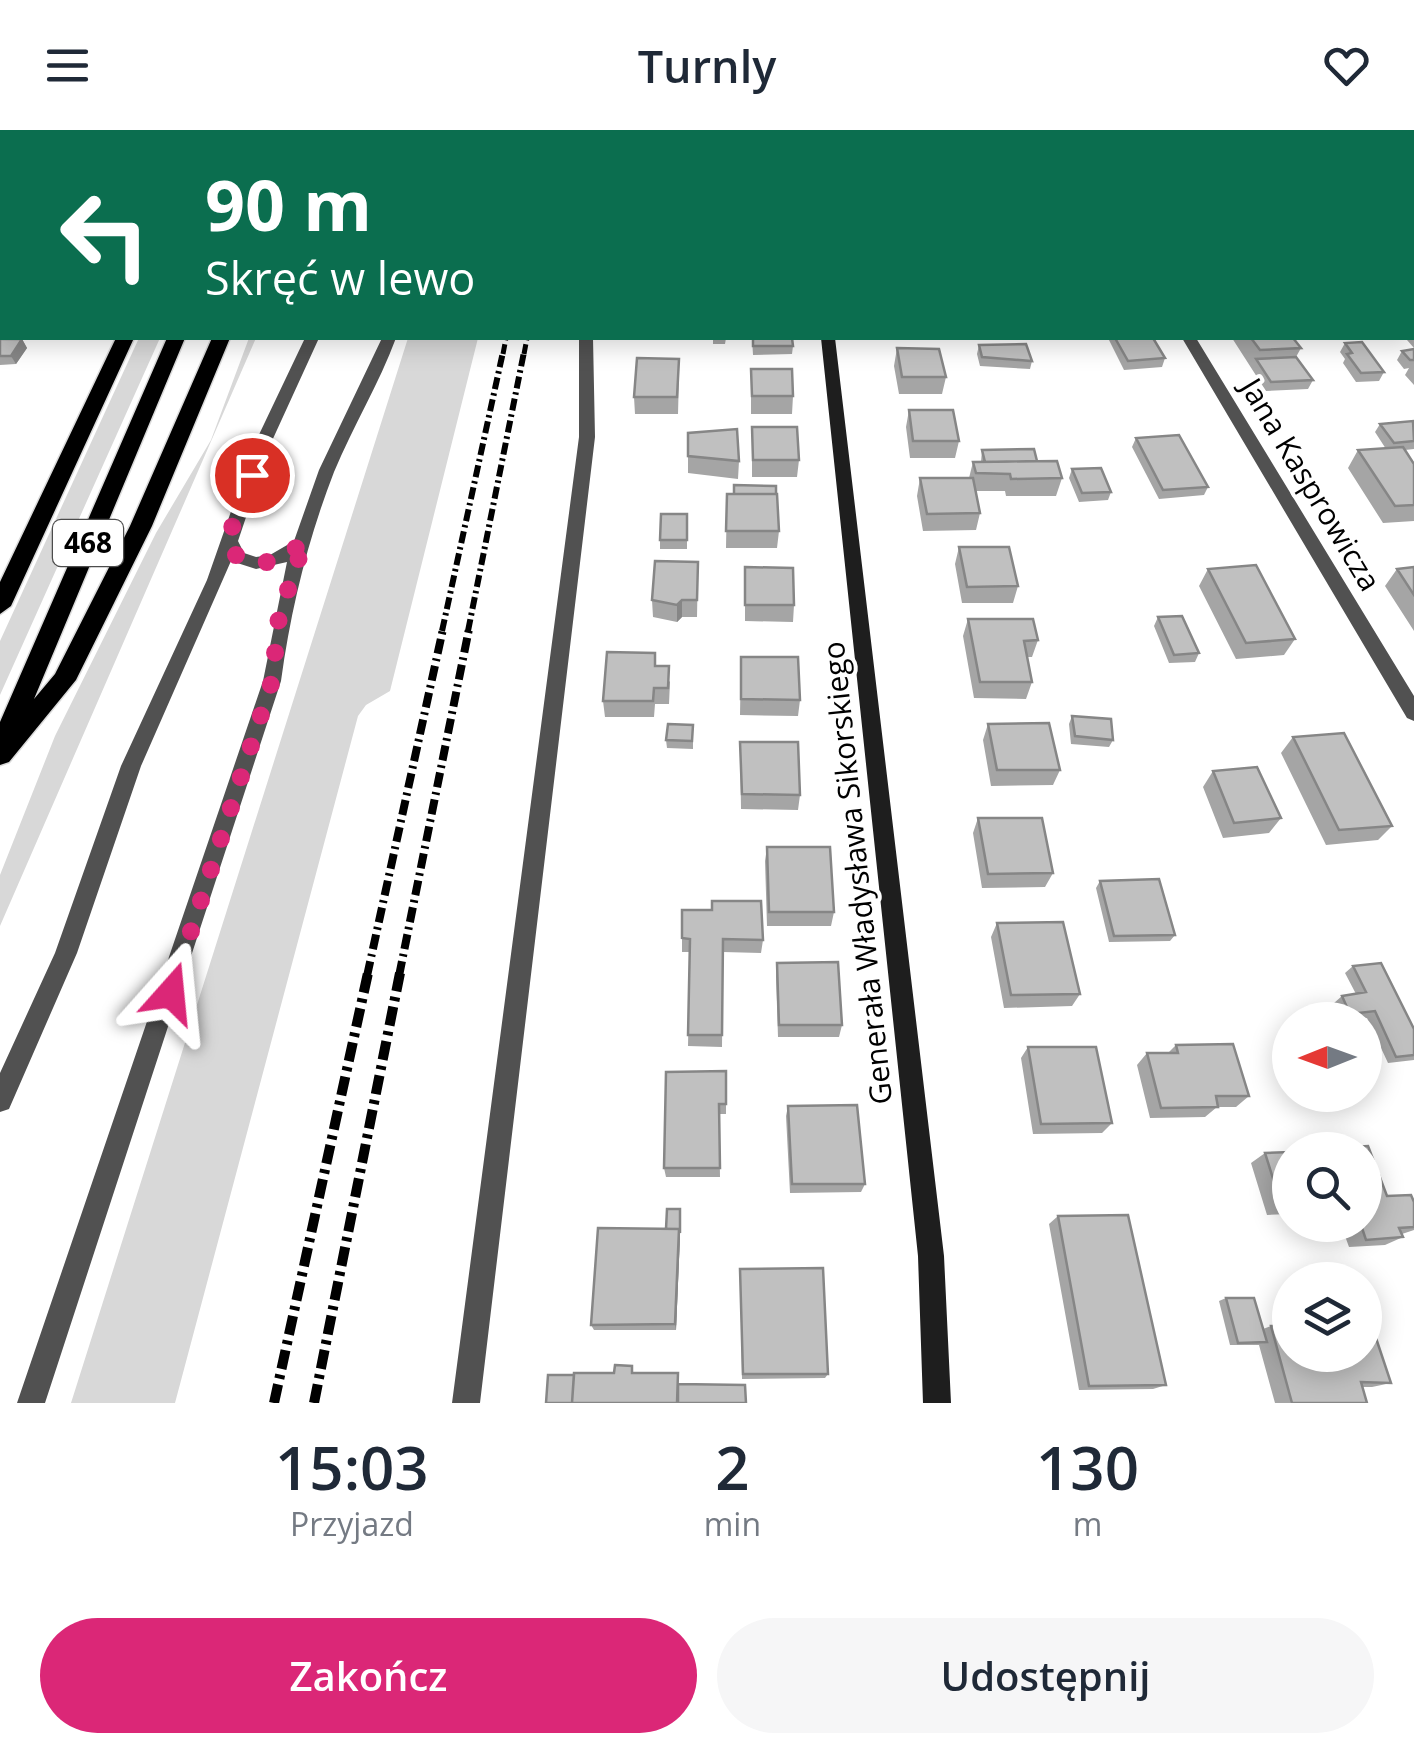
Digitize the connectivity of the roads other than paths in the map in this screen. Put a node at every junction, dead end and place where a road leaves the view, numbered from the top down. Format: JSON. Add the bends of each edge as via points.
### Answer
{"nodes":[{"id":1,"x":125,"y":340,"type":"edge"},
{"id":2,"x":175,"y":340,"type":"edge"},
{"id":3,"x":220,"y":340,"type":"edge"},
{"id":4,"x":230,"y":340,"type":"edge"},
{"id":5,"x":311,"y":340,"type":"edge"},
{"id":6,"x":388,"y":340,"type":"edge"},
{"id":7,"x":586,"y":340,"type":"edge"},
{"id":8,"x":828,"y":340,"type":"edge"},
{"id":9,"x":1190,"y":340,"type":"edge"},
{"id":10,"x":212,"y":360,"type":"junction"},
{"id":11,"x":228,"y":538,"type":"junction"},
{"id":12,"x":305,"y":540,"type":"junction"},
{"id":13,"x":0,"y":606,"type":"edge"},
{"id":14,"x":19,"y":705,"type":"junction"},
{"id":15,"x":1414,"y":713,"type":"edge"},
{"id":16,"x":0,"y":723,"type":"edge"},
{"id":17,"x":0,"y":752,"type":"edge"},
{"id":18,"x":0,"y":1100,"type":"edge"},
{"id":19,"x":30,"y":1403,"type":"edge"},
{"id":20,"x":466,"y":1403,"type":"edge"},
{"id":21,"x":937,"y":1403,"type":"edge"}],
"edges":[{"from":1,"to":13,"type":"main road","number":"468"},
{"from":2,"to":14,"type":"main road","number":"468"},
{"from":3,"to":10,"type":"main road"},
{"from":4,"to":10,"type":"main road"},
{"from":5,"to":11,"type":"street"},
{"from":6,"to":12,"type":"street","via":[[337,446]]},
{"from":7,"to":20,"type":"street","via":[[586,437]]},
{"from":8,"to":21,"type":"street","name":"Generała Władysława Sikorskiego","via":[[931,1256]]},
{"from":9,"to":15,"type":"street","name":"Jana Kasprowicza"},
{"from":10,"to":17,"type":"main road","via":[[142,526],[64,680]]},
{"from":11,"to":12,"type":"street","via":[[236,557],[258,564],[280,559]]},
{"from":11,"to":18,"type":"street","via":[[216,580],[131,766],[66,954]]},
{"from":12,"to":19,"type":"street","via":[[279,616],[272,681]]},
{"from":14,"to":16,"type":"street"},
{"from":14,"to":17,"type":"main road","number":"468"}]}
